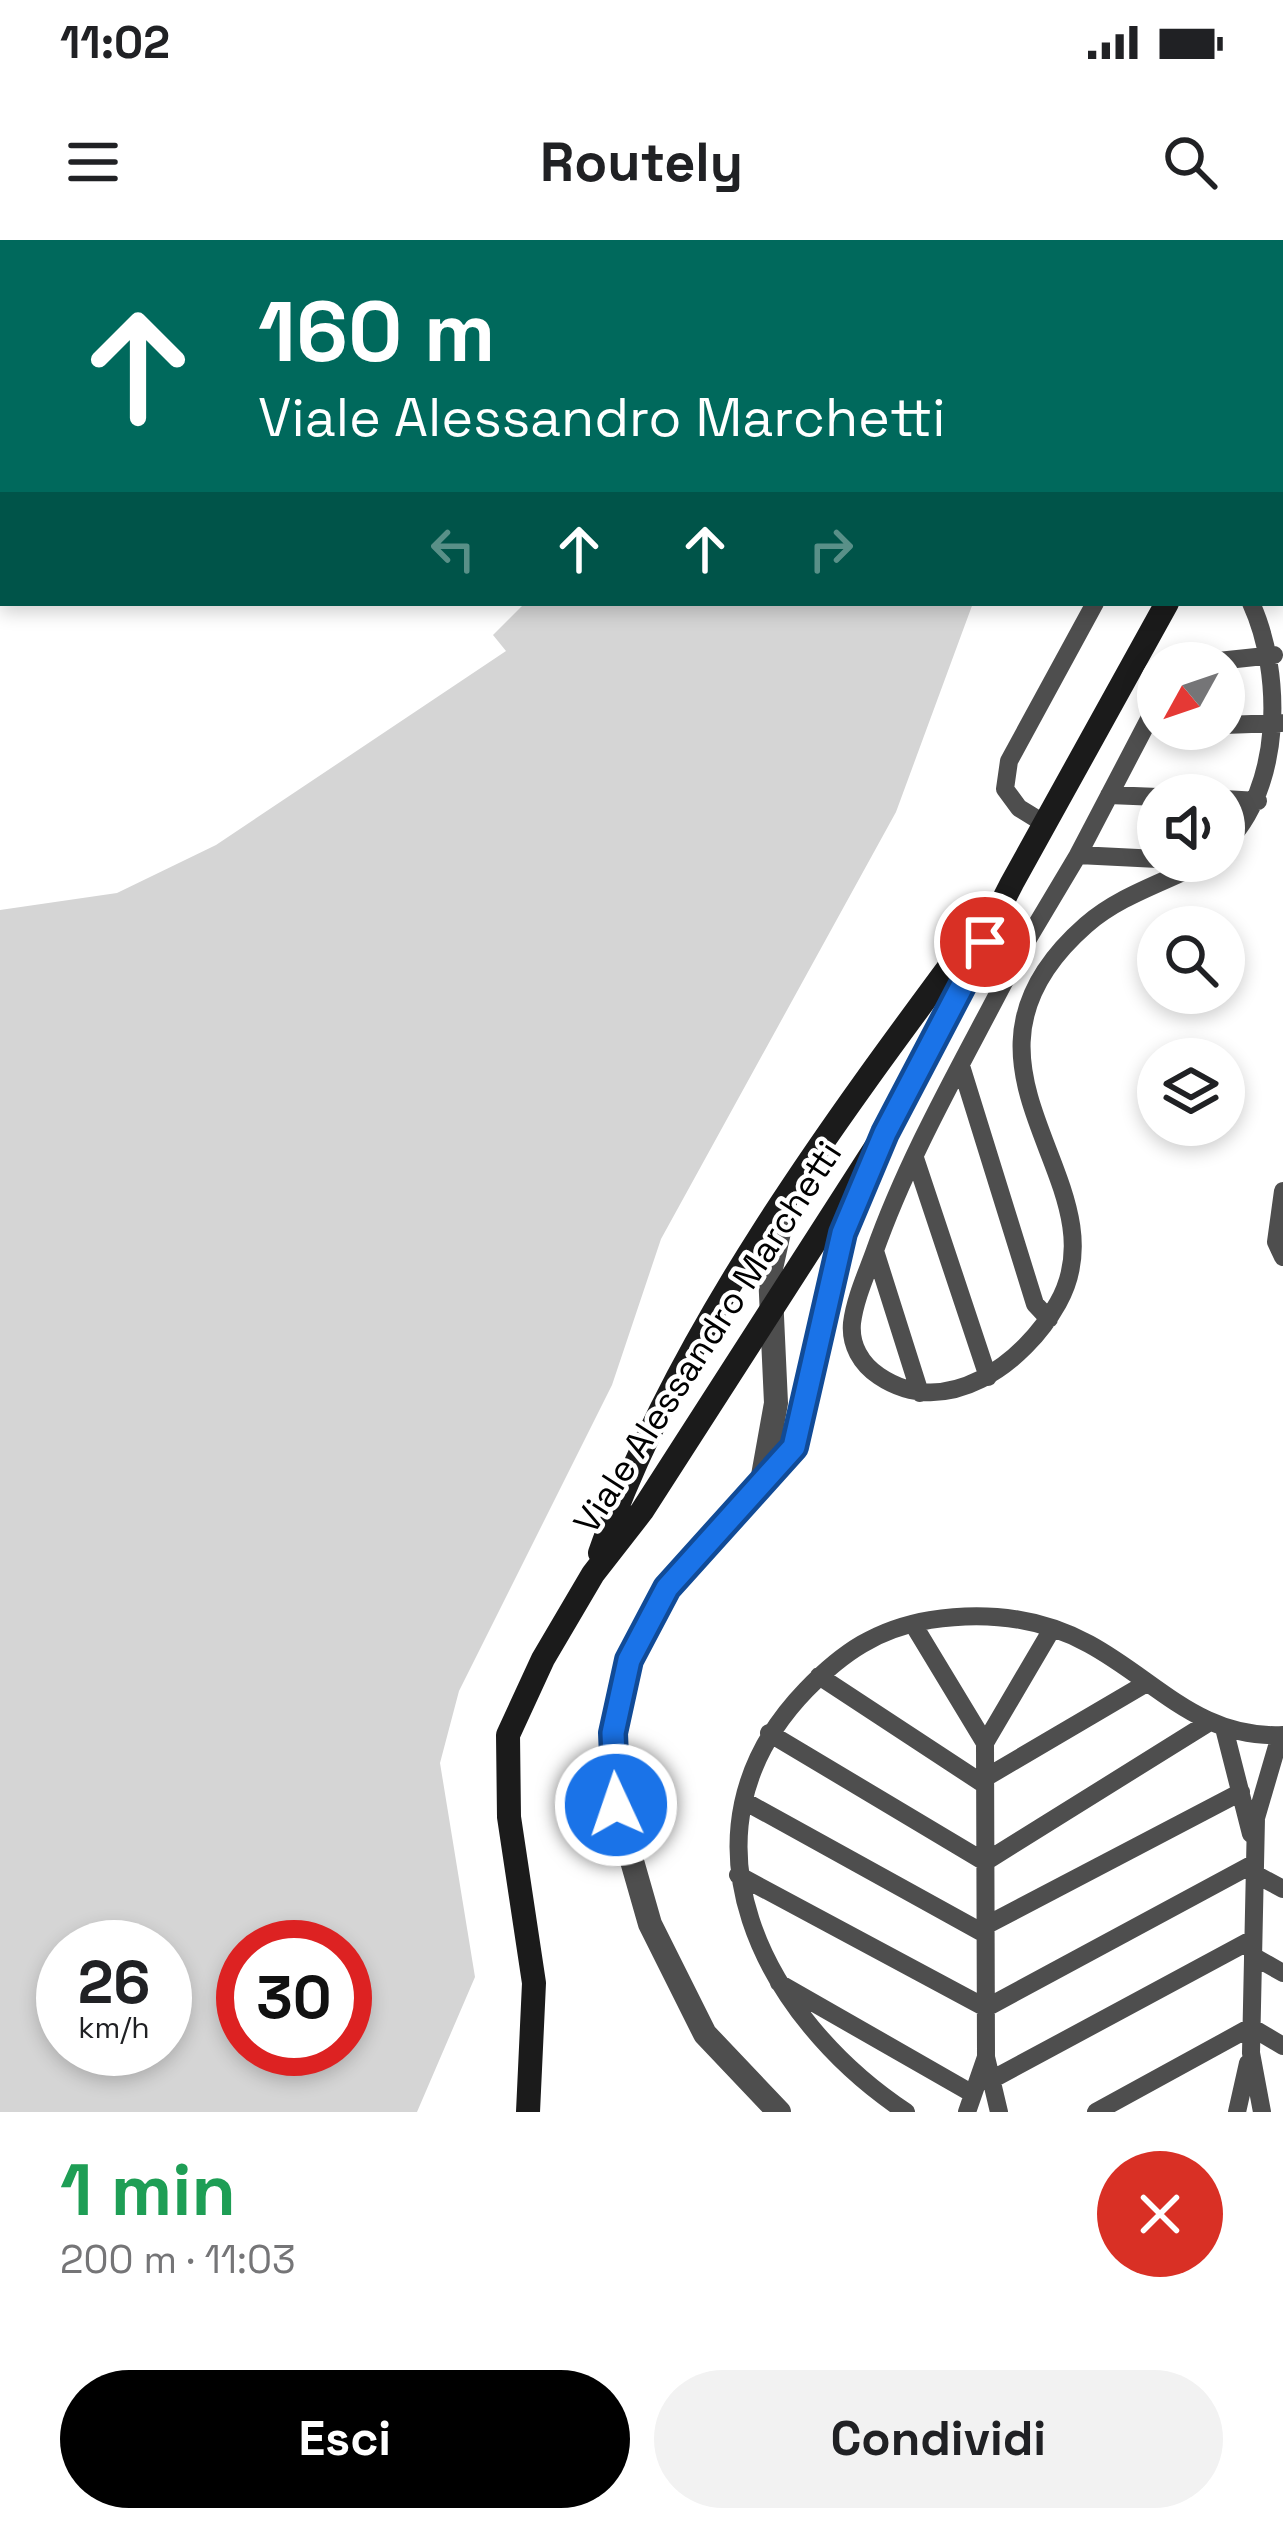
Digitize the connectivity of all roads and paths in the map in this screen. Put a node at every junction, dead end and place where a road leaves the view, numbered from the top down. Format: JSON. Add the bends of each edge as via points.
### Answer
{"nodes":[{"id":1,"x":1079,"y":606,"type":"edge"},
{"id":2,"x":1093,"y":606,"type":"edge"},
{"id":3,"x":1165,"y":606,"type":"edge"},
{"id":4,"x":1252,"y":606,"type":"edge"},
{"id":5,"x":1067,"y":653,"type":"junction"},
{"id":6,"x":1274,"y":656,"type":"junction"},
{"id":7,"x":1245,"y":659,"type":"edge"},
{"id":8,"x":1281,"y":723,"type":"edge"},
{"id":9,"x":1245,"y":724,"type":"edge"},
{"id":10,"x":1137,"y":749,"type":"edge"},
{"id":11,"x":1109,"y":795,"type":"junction"},
{"id":12,"x":1137,"y":796,"type":"edge"},
{"id":13,"x":1245,"y":800,"type":"edge"},
{"id":14,"x":1258,"y":801,"type":"junction"},
{"id":15,"x":1245,"y":818,"type":"edge"},
{"id":16,"x":1045,"y":824,"type":"junction"},
{"id":17,"x":1078,"y":856,"type":"junction"},
{"id":18,"x":1137,"y":859,"type":"edge"},
{"id":19,"x":1160,"y":882,"type":"edge"},
{"id":20,"x":1012,"y":883,"type":"junction"},
{"id":21,"x":985,"y":942,"type":"junction"},
{"id":22,"x":1016,"y":959,"type":"junction"},
{"id":23,"x":961,"y":1066,"type":"junction"},
{"id":24,"x":885,"y":1133,"type":"junction"},
{"id":25,"x":914,"y":1158,"type":"junction"},
{"id":26,"x":1283,"y":1191,"type":"edge"},
{"id":27,"x":785,"y":1205,"type":"junction"},
{"id":28,"x":1280,"y":1235,"type":"edge"},
{"id":29,"x":875,"y":1251,"type":"junction"},
{"id":30,"x":1283,"y":1257,"type":"edge"},
{"id":31,"x":771,"y":1307,"type":"junction"},
{"id":32,"x":1049,"y":1319,"type":"junction"},
{"id":33,"x":988,"y":1377,"type":"junction"},
{"id":34,"x":920,"y":1393,"type":"junction"},
{"id":35,"x":761,"y":1484,"type":"junction"},
{"id":36,"x":593,"y":1574,"type":"junction"},
{"id":37,"x":913,"y":1624,"type":"junction"},
{"id":38,"x":1052,"y":1629,"type":"junction"},
{"id":39,"x":819,"y":1676,"type":"junction"},
{"id":40,"x":1145,"y":1684,"type":"junction"},
{"id":41,"x":1216,"y":1725,"type":"junction"},
{"id":42,"x":769,"y":1733,"type":"junction"},
{"id":43,"x":1282,"y":1736,"type":"edge"},
{"id":44,"x":985,"y":1744,"type":"junction"},
{"id":45,"x":985,"y":1782,"type":"junction"},
{"id":46,"x":1241,"y":1792,"type":"junction"},
{"id":47,"x":1262,"y":1797,"type":"junction"},
{"id":48,"x":746,"y":1802,"type":"junction"},
{"id":49,"x":1283,"y":1808,"type":"edge"},
{"id":50,"x":985,"y":1862,"type":"junction"},
{"id":51,"x":1255,"y":1862,"type":"junction"},
{"id":52,"x":738,"y":1875,"type":"junction"},
{"id":53,"x":1283,"y":1889,"type":"edge"},
{"id":54,"x":985,"y":1930,"type":"junction"},
{"id":55,"x":1253,"y":1948,"type":"junction"},
{"id":56,"x":1283,"y":1973,"type":"edge"},
{"id":57,"x":776,"y":1981,"type":"junction"},
{"id":58,"x":986,"y":2008,"type":"junction"},
{"id":59,"x":1251,"y":2027,"type":"junction"},
{"id":60,"x":1283,"y":2046,"type":"edge"},
{"id":61,"x":1251,"y":2053,"type":"junction"},
{"id":62,"x":986,"y":2057,"type":"junction"},
{"id":63,"x":991,"y":2080,"type":"junction"},
{"id":64,"x":970,"y":2103,"type":"edge"},
{"id":65,"x":528,"y":2112,"type":"edge"},
{"id":66,"x":779,"y":2112,"type":"edge"},
{"id":67,"x":906,"y":2112,"type":"edge"},
{"id":68,"x":999,"y":2112,"type":"edge"},
{"id":69,"x":1096,"y":2112,"type":"edge"},
{"id":70,"x":1237,"y":2112,"type":"edge"},
{"id":71,"x":1262,"y":2112,"type":"edge"}],
"edges":[{"from":1,"to":5,"type":"lane"},
{"from":2,"to":5,"type":"lane"},
{"from":3,"to":16,"type":"street","name":"Viale Alessandro Marchetti"},
{"from":4,"to":6,"type":"lane"},
{"from":5,"to":16,"type":"lane","via":[[1009,761],[1006,789]]},
{"from":6,"to":7,"type":"lane"},
{"from":6,"to":8,"type":"lane"},
{"from":8,"to":9,"type":"lane"},
{"from":8,"to":14,"type":"lane"},
{"from":10,"to":11,"type":"lane"},
{"from":11,"to":12,"type":"lane"},
{"from":11,"to":17,"type":"lane"},
{"from":13,"to":14,"type":"lane"},
{"from":14,"to":15,"type":"lane"},
{"from":16,"to":20,"type":"street","name":"Viale Alessandro Marchetti"},
{"from":17,"to":18,"type":"lane"},
{"from":17,"to":22,"type":"lane"},
{"from":19,"to":32,"type":"lane","via":[[1084,926],[1047,969],[1019,1040],[1022,1078],[1070,1234],[1066,1289]]},
{"from":20,"to":21,"type":"street","name":"Viale Alessandro Marchetti"},
{"from":20,"to":27,"type":"street","name":"Viale Alessandro Marchetti","via":[[863,1082]]},
{"from":21,"to":22,"type":"lane"},
{"from":21,"to":24,"type":"street","name":"Viale Alessandro Marchetti"},
{"from":22,"to":23,"type":"lane"},
{"from":23,"to":25,"type":"lane"},
{"from":23,"to":32,"type":"lane","via":[[1035,1304]]},
{"from":24,"to":31,"type":"street","name":"Viale Alessandro Marchetti"},
{"from":24,"to":35,"type":"street","via":[[843,1233],[794,1447]]},
{"from":25,"to":29,"type":"lane"},
{"from":25,"to":33,"type":"lane"},
{"from":26,"to":28,"type":"lane"},
{"from":27,"to":31,"type":"street"},
{"from":27,"to":36,"type":"street","name":"Viale Alessandro Marchetti","via":[[714,1313],[623,1486]]},
{"from":28,"to":30,"type":"lane"},
{"from":29,"to":34,"type":"lane"},
{"from":29,"to":34,"type":"lane","via":[[852,1326],[855,1351],[881,1378]]},
{"from":31,"to":35,"type":"street","via":[[776,1402]]},
{"from":31,"to":36,"type":"street","name":"Viale Alessandro Marchetti"},
{"from":32,"to":33,"type":"lane"},
{"from":33,"to":34,"type":"lane"},
{"from":35,"to":66,"type":"street","via":[[667,1588],[629,1660],[613,1733],[616,1805],[650,1924],[705,2034]]},
{"from":36,"to":65,"type":"street","name":"Viale Alessandro Marchetti","via":[[508,1735],[509,1816],[534,1983]]},
{"from":37,"to":38,"type":"lane","via":[[992,1614]]},
{"from":37,"to":39,"type":"lane","via":[[883,1630]]},
{"from":37,"to":44,"type":"lane"},
{"from":38,"to":40,"type":"lane"},
{"from":38,"to":44,"type":"lane"},
{"from":39,"to":42,"type":"lane"},
{"from":39,"to":45,"type":"lane"},
{"from":40,"to":41,"type":"lane"},
{"from":40,"to":45,"type":"lane"},
{"from":41,"to":43,"type":"lane"},
{"from":41,"to":46,"type":"lane"},
{"from":41,"to":50,"type":"lane"},
{"from":42,"to":48,"type":"lane"},
{"from":42,"to":50,"type":"lane"},
{"from":43,"to":47,"type":"lane"},
{"from":44,"to":45,"type":"lane"},
{"from":45,"to":50,"type":"lane"},
{"from":46,"to":51,"type":"lane"},
{"from":46,"to":54,"type":"lane"},
{"from":47,"to":49,"type":"lane"},
{"from":47,"to":51,"type":"lane"},
{"from":48,"to":52,"type":"lane"},
{"from":48,"to":54,"type":"lane"},
{"from":50,"to":54,"type":"lane"},
{"from":51,"to":53,"type":"lane"},
{"from":51,"to":55,"type":"lane"},
{"from":51,"to":58,"type":"lane"},
{"from":52,"to":57,"type":"lane","via":[[753,1936]]},
{"from":52,"to":58,"type":"lane"},
{"from":54,"to":58,"type":"lane"},
{"from":55,"to":56,"type":"lane"},
{"from":55,"to":59,"type":"lane"},
{"from":55,"to":63,"type":"lane"},
{"from":57,"to":64,"type":"lane"},
{"from":57,"to":67,"type":"lane","via":[[822,2046]]},
{"from":58,"to":62,"type":"lane"},
{"from":59,"to":60,"type":"lane"},
{"from":59,"to":61,"type":"lane"},
{"from":59,"to":69,"type":"lane"},
{"from":61,"to":70,"type":"lane"},
{"from":61,"to":71,"type":"lane"},
{"from":62,"to":63,"type":"lane"},
{"from":62,"to":64,"type":"lane"},
{"from":63,"to":68,"type":"lane"}]}
